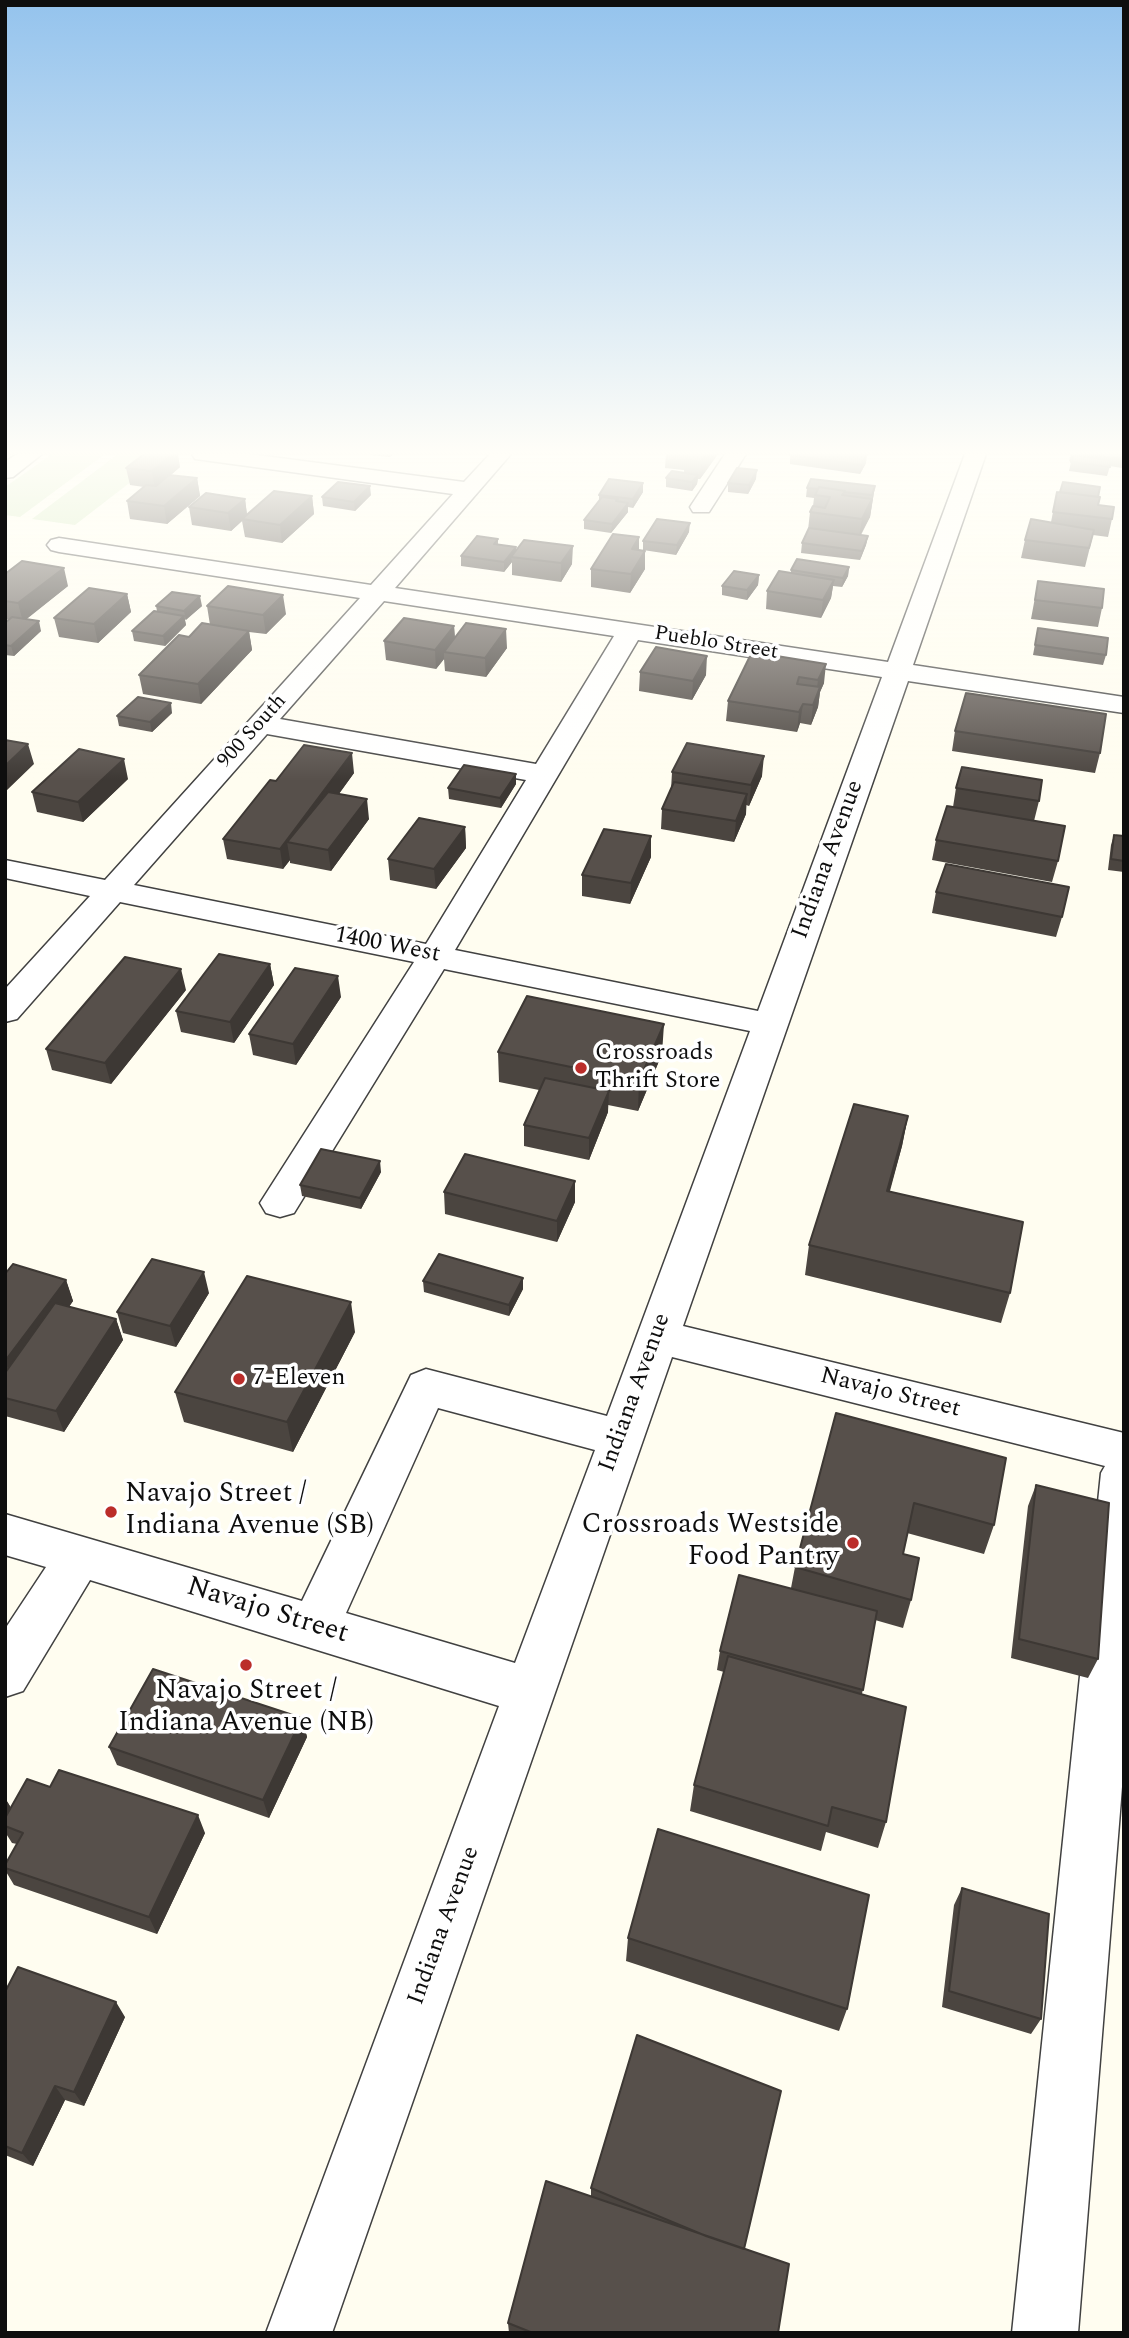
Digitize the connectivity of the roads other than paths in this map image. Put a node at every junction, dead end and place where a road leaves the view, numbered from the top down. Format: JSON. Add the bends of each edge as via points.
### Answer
{"nodes":[{"id":1,"x":179,"y":563,"type":"edge"},
{"id":2,"x":403,"y":563,"type":"edge"},
{"id":3,"x":937,"y":563,"type":"edge"},
{"id":4,"x":377,"y":593,"type":"junction"},
{"id":5,"x":630,"y":631,"type":"junction"},
{"id":6,"x":898,"y":671,"type":"junction"},
{"id":7,"x":1124,"y":705,"type":"edge"},
{"id":8,"x":260,"y":724,"type":"junction"},
{"id":9,"x":543,"y":774,"type":"junction"},
{"id":10,"x":5,"y":869,"type":"edge"},
{"id":11,"x":112,"y":891,"type":"junction"},
{"id":12,"x":435,"y":956,"type":"junction"},
{"id":13,"x":5,"y":1011,"type":"edge"},
{"id":14,"x":769,"y":1024,"type":"junction"},
{"id":15,"x":280,"y":1203,"type":"dead end"},
{"id":16,"x":656,"y":1336,"type":"junction"},
{"id":17,"x":620,"y":1438,"type":"junction"},
{"id":18,"x":1124,"y":1452,"type":"edge"},
{"id":19,"x":1124,"y":1473,"type":"edge"},
{"id":20,"x":5,"y":1534,"type":"edge"},
{"id":21,"x":79,"y":1556,"type":"junction"},
{"id":22,"x":315,"y":1627,"type":"junction"},
{"id":23,"x":5,"y":1674,"type":"edge"},
{"id":24,"x":529,"y":1691,"type":"junction"},
{"id":25,"x":299,"y":2333,"type":"edge"},
{"id":26,"x":1045,"y":2333,"type":"edge"}],
"edges":[{"from":1,"to":4,"type":"street","name":"Pueblo Street"},
{"from":2,"to":4,"type":"street","name":"900 South"},
{"from":3,"to":6,"type":"street","name":"Indiana Avenue"},
{"from":4,"to":5,"type":"street","name":"Pueblo Street"},
{"from":4,"to":8,"type":"street","name":"900 South"},
{"from":5,"to":6,"type":"street","name":"Pueblo Street"},
{"from":5,"to":9,"type":"street"},
{"from":6,"to":7,"type":"street","name":"Pueblo Street"},
{"from":6,"to":14,"type":"street","name":"Indiana Avenue"},
{"from":8,"to":9,"type":"street"},
{"from":8,"to":11,"type":"street","name":"900 South"},
{"from":9,"to":12,"type":"street"},
{"from":10,"to":11,"type":"street","name":"1400 West"},
{"from":11,"to":12,"type":"street","name":"1400 West"},
{"from":11,"to":13,"type":"street","name":"900 South"},
{"from":12,"to":14,"type":"street","name":"1400 West"},
{"from":12,"to":15,"type":"street"},
{"from":14,"to":16,"type":"street","name":"Indiana Avenue"},
{"from":16,"to":17,"type":"street","name":"Indiana Avenue"},
{"from":16,"to":18,"type":"street","name":"Navajo Street"},
{"from":17,"to":22,"type":"street","via":[[426,1387]]},
{"from":17,"to":24,"type":"street","name":"Indiana Avenue"},
{"from":19,"to":26,"type":"street"},
{"from":20,"to":21,"type":"street","name":"Navajo Street"},
{"from":21,"to":22,"type":"street","name":"Navajo Street"},
{"from":21,"to":23,"type":"street"},
{"from":22,"to":24,"type":"street","name":"Navajo Street"},
{"from":24,"to":25,"type":"street","name":"Indiana Avenue"}]}
